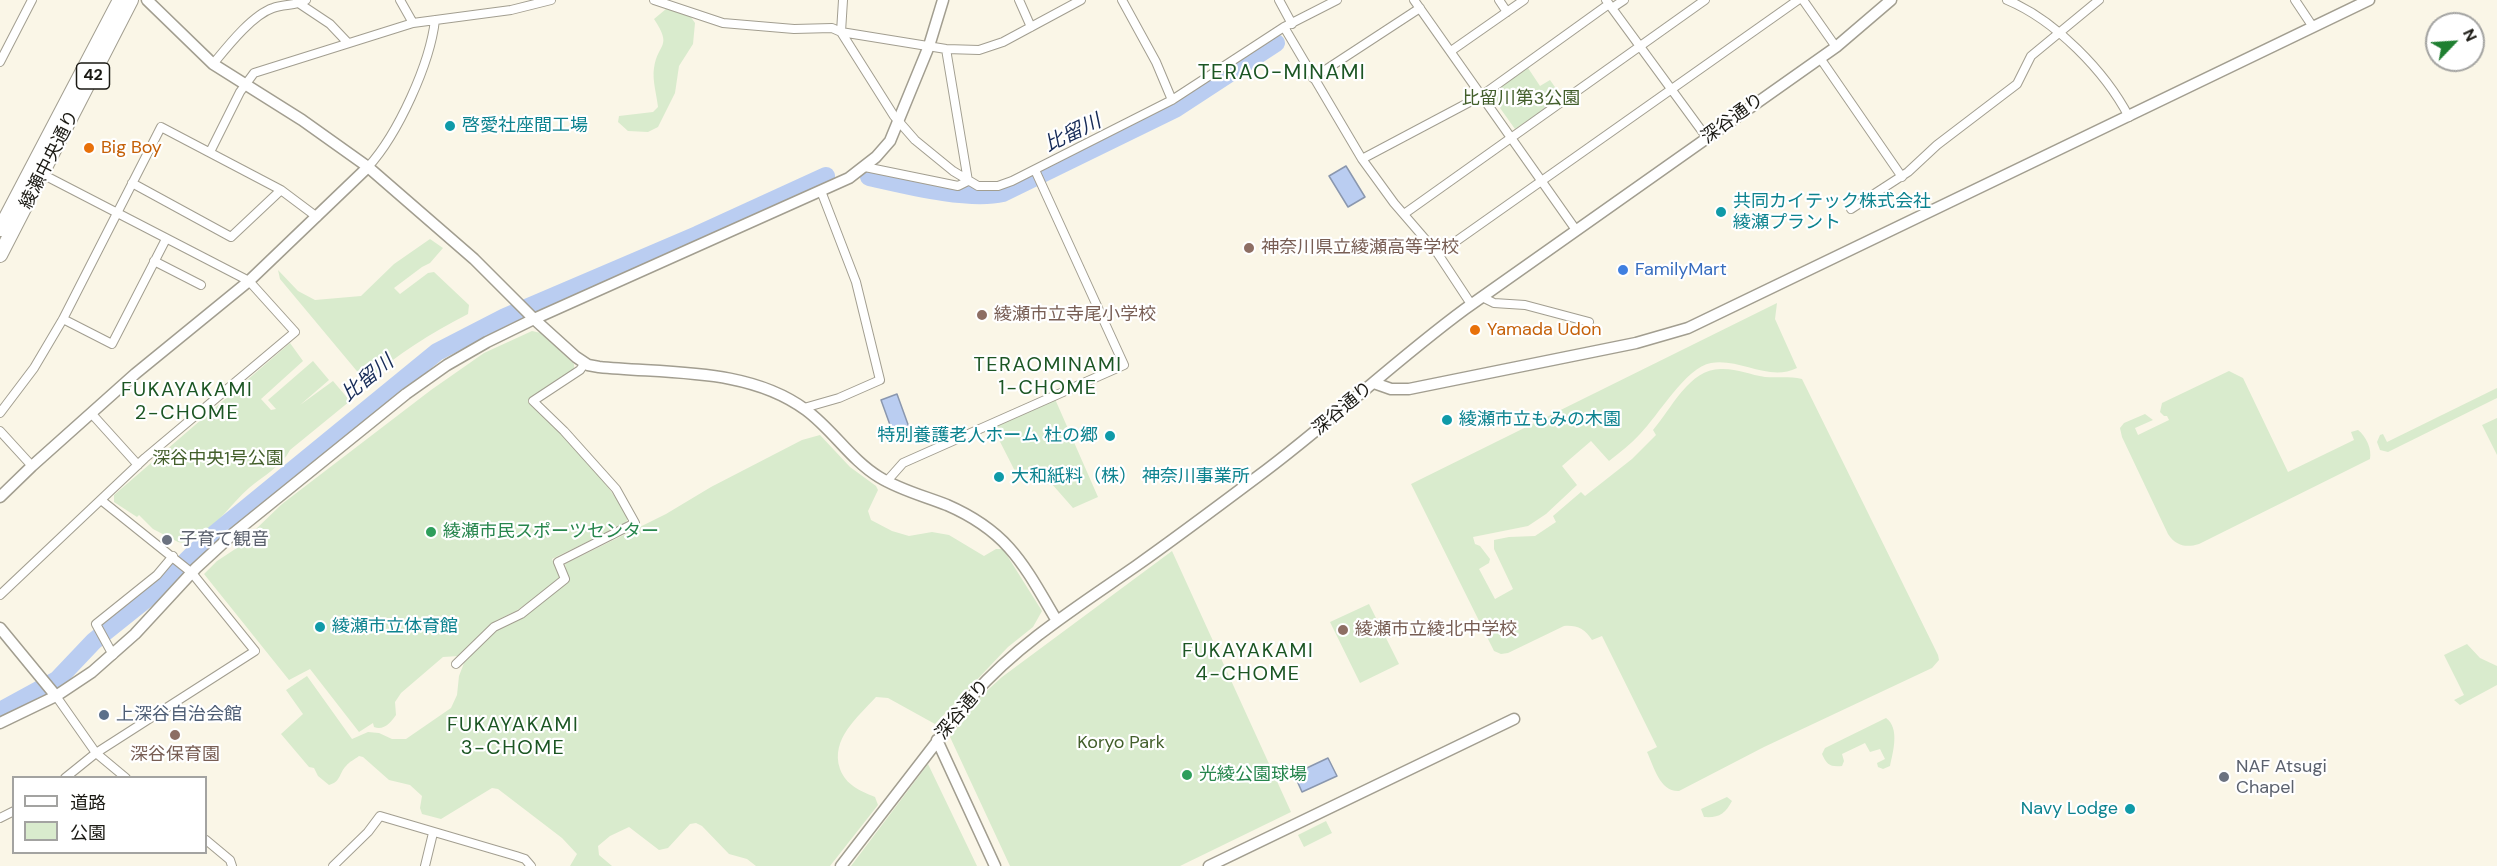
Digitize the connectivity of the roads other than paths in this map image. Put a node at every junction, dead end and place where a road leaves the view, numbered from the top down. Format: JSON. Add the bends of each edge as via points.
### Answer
{"nodes":[{"id":1,"x":32,"y":0,"type":"edge"},
{"id":2,"x":120,"y":0,"type":"edge"},
{"id":3,"x":131,"y":0,"type":"edge"},
{"id":4,"x":147,"y":0,"type":"edge"},
{"id":5,"x":400,"y":0,"type":"edge"},
{"id":6,"x":551,"y":0,"type":"edge"},
{"id":7,"x":654,"y":0,"type":"edge"},
{"id":8,"x":843,"y":0,"type":"edge"},
{"id":9,"x":944,"y":0,"type":"edge"},
{"id":10,"x":1019,"y":0,"type":"edge"},
{"id":11,"x":1081,"y":0,"type":"edge"},
{"id":12,"x":1122,"y":0,"type":"edge"},
{"id":13,"x":1279,"y":0,"type":"edge"},
{"id":14,"x":1499,"y":0,"type":"edge"},
{"id":15,"x":1524,"y":0,"type":"edge"},
{"id":16,"x":1624,"y":0,"type":"edge"},
{"id":17,"x":1705,"y":0,"type":"edge"},
{"id":18,"x":1798,"y":0,"type":"edge"},
{"id":19,"x":1803,"y":0,"type":"edge"},
{"id":20,"x":1892,"y":0,"type":"edge"},
{"id":21,"x":2007,"y":0,"type":"edge"},
{"id":22,"x":2099,"y":0,"type":"edge"},
{"id":23,"x":2295,"y":0,"type":"edge"},
{"id":24,"x":2369,"y":0,"type":"edge"},
{"id":25,"x":1334,"y":1,"type":"edge"},
{"id":26,"x":303,"y":2,"type":"edge"},
{"id":27,"x":534,"y":2,"type":"edge"},
{"id":28,"x":679,"y":4,"type":"edge"},
{"id":29,"x":1417,"y":4,"type":"edge"},
{"id":30,"x":1609,"y":4,"type":"edge"},
{"id":31,"x":1507,"y":12,"type":"junction"},
{"id":32,"x":435,"y":20,"type":"junction"},
{"id":33,"x":413,"y":23,"type":"junction"},
{"id":34,"x":1288,"y":26,"type":"junction"},
{"id":35,"x":1031,"y":27,"type":"junction"},
{"id":36,"x":2313,"y":27,"type":"junction"},
{"id":37,"x":841,"y":32,"type":"junction"},
{"id":38,"x":2060,"y":34,"type":"junction"},
{"id":39,"x":348,"y":43,"type":"junction"},
{"id":40,"x":929,"y":46,"type":"junction"},
{"id":41,"x":1641,"y":46,"type":"junction"},
{"id":42,"x":1836,"y":46,"type":"junction"},
{"id":43,"x":946,"y":49,"type":"junction"},
{"id":44,"x":1451,"y":51,"type":"junction"},
{"id":45,"x":1820,"y":58,"type":"junction"},
{"id":46,"x":0,"y":62,"type":"edge"},
{"id":47,"x":213,"y":64,"type":"junction"},
{"id":48,"x":1313,"y":78,"type":"junction"},
{"id":49,"x":244,"y":85,"type":"junction"},
{"id":50,"x":1672,"y":89,"type":"junction"},
{"id":51,"x":1481,"y":96,"type":"junction"},
{"id":52,"x":1172,"y":100,"type":"junction"},
{"id":53,"x":2129,"y":117,"type":"junction"},
{"id":54,"x":899,"y":122,"type":"junction"},
{"id":55,"x":1707,"y":138,"type":"junction"},
{"id":56,"x":1510,"y":139,"type":"junction"},
{"id":57,"x":210,"y":152,"type":"junction"},
{"id":58,"x":44,"y":159,"type":"junction"},
{"id":59,"x":1362,"y":159,"type":"junction"},
{"id":60,"x":368,"y":167,"type":"junction"},
{"id":61,"x":865,"y":167,"type":"junction"},
{"id":62,"x":1037,"y":174,"type":"junction"},
{"id":63,"x":1902,"y":177,"type":"junction"},
{"id":64,"x":968,"y":181,"type":"junction"},
{"id":65,"x":1541,"y":181,"type":"junction"},
{"id":66,"x":130,"y":186,"type":"junction"},
{"id":67,"x":281,"y":190,"type":"junction"},
{"id":68,"x":821,"y":191,"type":"junction"},
{"id":69,"x":1851,"y":209,"type":"dead end"},
{"id":70,"x":118,"y":211,"type":"junction"},
{"id":71,"x":1404,"y":214,"type":"junction"},
{"id":72,"x":317,"y":217,"type":"junction"},
{"id":73,"x":0,"y":229,"type":"edge"},
{"id":74,"x":1576,"y":230,"type":"junction"},
{"id":75,"x":166,"y":239,"type":"junction"},
{"id":76,"x":1438,"y":254,"type":"junction"},
{"id":77,"x":0,"y":255,"type":"edge"},
{"id":78,"x":154,"y":261,"type":"junction"},
{"id":79,"x":249,"y":281,"type":"junction"},
{"id":80,"x":201,"y":285,"type":"dead end"},
{"id":81,"x":1482,"y":297,"type":"junction"},
{"id":82,"x":1471,"y":304,"type":"junction"},
{"id":83,"x":532,"y":317,"type":"junction"},
{"id":84,"x":63,"y":319,"type":"junction"},
{"id":85,"x":1589,"y":322,"type":"dead end"},
{"id":86,"x":585,"y":363,"type":"junction"},
{"id":87,"x":1374,"y":383,"type":"junction"},
{"id":88,"x":804,"y":408,"type":"junction"},
{"id":89,"x":0,"y":413,"type":"edge"},
{"id":90,"x":91,"y":413,"type":"junction"},
{"id":91,"x":0,"y":431,"type":"edge"},
{"id":92,"x":138,"y":465,"type":"junction"},
{"id":93,"x":32,"y":466,"type":"junction"},
{"id":94,"x":887,"y":481,"type":"junction"},
{"id":95,"x":0,"y":497,"type":"edge"},
{"id":96,"x":101,"y":500,"type":"junction"},
{"id":97,"x":175,"y":558,"type":"junction"},
{"id":98,"x":188,"y":570,"type":"junction"},
{"id":99,"x":0,"y":595,"type":"edge"},
{"id":100,"x":1057,"y":621,"type":"junction"},
{"id":101,"x":0,"y":628,"type":"edge"},
{"id":102,"x":113,"y":655,"type":"junction"},
{"id":103,"x":456,"y":664,"type":"dead end"},
{"id":104,"x":54,"y":693,"type":"junction"},
{"id":105,"x":1514,"y":719,"type":"dead end"},
{"id":106,"x":0,"y":723,"type":"edge"},
{"id":107,"x":937,"y":740,"type":"junction"},
{"id":108,"x":96,"y":753,"type":"junction"},
{"id":109,"x":66,"y":776,"type":"edge"},
{"id":110,"x":125,"y":776,"type":"edge"},
{"id":111,"x":433,"y":833,"type":"junction"},
{"id":112,"x":207,"y":841,"type":"edge"},
{"id":113,"x":232,"y":866,"type":"edge"},
{"id":114,"x":333,"y":866,"type":"edge"},
{"id":115,"x":425,"y":866,"type":"edge"},
{"id":116,"x":531,"y":866,"type":"edge"},
{"id":117,"x":841,"y":866,"type":"edge"},
{"id":118,"x":995,"y":866,"type":"edge"},
{"id":119,"x":1209,"y":866,"type":"edge"}],
"edges":[{"from":1,"to":46,"type":"street"},
{"from":2,"to":58,"type":"main road","name":"綾瀬中央通り","number":"42"},
{"from":3,"to":58,"type":"main road","name":"綾瀬中央通り","number":"42"},
{"from":4,"to":47,"type":"street"},
{"from":5,"to":33,"type":"street"},
{"from":6,"to":27,"type":"street"},
{"from":7,"to":28,"type":"street"},
{"from":8,"to":37,"type":"street"},
{"from":9,"to":40,"type":"street"},
{"from":10,"to":35,"type":"street"},
{"from":11,"to":35,"type":"street"},
{"from":12,"to":52,"type":"street"},
{"from":13,"to":34,"type":"street"},
{"from":14,"to":31,"type":"street"},
{"from":15,"to":31,"type":"street"},
{"from":16,"to":30,"type":"street"},
{"from":17,"to":41,"type":"street"},
{"from":18,"to":50,"type":"street"},
{"from":19,"to":42,"type":"street"},
{"from":20,"to":42,"type":"street","name":"深谷通り"},
{"from":21,"to":38,"type":"street","via":[[2050,24]]},
{"from":22,"to":38,"type":"street"},
{"from":23,"to":36,"type":"street"},
{"from":24,"to":36,"type":"street"},
{"from":25,"to":34,"type":"street"},
{"from":26,"to":39,"type":"street"},
{"from":26,"to":47,"type":"street","via":[[260,15]]},
{"from":27,"to":32,"type":"street"},
{"from":28,"to":37,"type":"street","via":[[705,18],[731,24],[832,28]]},
{"from":29,"to":44,"type":"street"},
{"from":29,"to":48,"type":"street"},
{"from":30,"to":41,"type":"street"},
{"from":30,"to":51,"type":"street"},
{"from":31,"to":44,"type":"street"},
{"from":32,"to":33,"type":"street"},
{"from":32,"to":60,"type":"street","via":[[418,80],[385,148]]},
{"from":33,"to":39,"type":"street"},
{"from":34,"to":48,"type":"street"},
{"from":34,"to":52,"type":"street"},
{"from":35,"to":43,"type":"street","via":[[991,47],[969,51]]},
{"from":36,"to":53,"type":"street"},
{"from":37,"to":40,"type":"street"},
{"from":37,"to":54,"type":"street"},
{"from":38,"to":53,"type":"street","via":[[2096,70]]},
{"from":38,"to":63,"type":"street","via":[[2031,56],[2017,84]]},
{"from":39,"to":49,"type":"street","via":[[260,70]]},
{"from":40,"to":43,"type":"street"},
{"from":40,"to":54,"type":"street"},
{"from":41,"to":50,"type":"street"},
{"from":41,"to":56,"type":"street"},
{"from":42,"to":45,"type":"street","name":"深谷通り"},
{"from":43,"to":64,"type":"street"},
{"from":44,"to":51,"type":"street"},
{"from":45,"to":55,"type":"street","name":"深谷通り"},
{"from":45,"to":63,"type":"street"},
{"from":47,"to":49,"type":"street"},
{"from":48,"to":59,"type":"street"},
{"from":49,"to":57,"type":"street"},
{"from":49,"to":60,"type":"street"},
{"from":50,"to":55,"type":"street"},
{"from":50,"to":65,"type":"street"},
{"from":51,"to":56,"type":"street"},
{"from":51,"to":59,"type":"street"},
{"from":52,"to":62,"type":"street"},
{"from":53,"to":87,"type":"street","via":[[1688,328],[1636,344],[1409,389],[1391,389]]},
{"from":54,"to":61,"type":"street","via":[[890,141]]},
{"from":54,"to":64,"type":"street","via":[[915,140]]},
{"from":55,"to":74,"type":"street","name":"深谷通り"},
{"from":56,"to":65,"type":"street"},
{"from":56,"to":71,"type":"street"},
{"from":57,"to":66,"type":"street","via":[[160,127]]},
{"from":57,"to":67,"type":"street"},
{"from":58,"to":70,"type":"street"},
{"from":58,"to":73,"type":"main road","name":"綾瀬中央通り","number":"42"},
{"from":58,"to":77,"type":"main road","name":"綾瀬中央通り","number":"42"},
{"from":59,"to":71,"type":"street"},
{"from":60,"to":72,"type":"street"},
{"from":60,"to":83,"type":"street","via":[[474,259]]},
{"from":61,"to":64,"type":"street","via":[[958,186]]},
{"from":61,"to":68,"type":"street"},
{"from":62,"to":64,"type":"street","via":[[998,186],[978,186]]},
{"from":62,"to":94,"type":"street","via":[[1124,365],[903,463]]},
{"from":63,"to":69,"type":"street"},
{"from":65,"to":74,"type":"street"},
{"from":65,"to":76,"type":"street"},
{"from":66,"to":67,"type":"street","via":[[231,237]]},
{"from":66,"to":70,"type":"street"},
{"from":67,"to":72,"type":"street"},
{"from":68,"to":83,"type":"street"},
{"from":68,"to":88,"type":"street","via":[[856,282],[880,380]]},
{"from":70,"to":75,"type":"street"},
{"from":70,"to":84,"type":"street"},
{"from":71,"to":76,"type":"street"},
{"from":72,"to":79,"type":"street"},
{"from":74,"to":81,"type":"street","name":"深谷通り"},
{"from":75,"to":78,"type":"street"},
{"from":75,"to":79,"type":"street"},
{"from":76,"to":82,"type":"street"},
{"from":78,"to":80,"type":"street"},
{"from":78,"to":84,"type":"street","via":[[112,344]]},
{"from":79,"to":90,"type":"street"},
{"from":79,"to":92,"type":"street","via":[[295,332]]},
{"from":81,"to":82,"type":"street","name":"深谷通り"},
{"from":81,"to":85,"type":"street","via":[[1494,303],[1525,305]]},
{"from":82,"to":87,"type":"street","name":"深谷通り"},
{"from":83,"to":86,"type":"street"},
{"from":83,"to":98,"type":"street","via":[[420,383]]},
{"from":84,"to":89,"type":"street","via":[[34,368]]},
{"from":86,"to":88,"type":"street","via":[[727,379],[773,391]]},
{"from":86,"to":103,"type":"street","via":[[533,401],[616,489],[635,523],[558,562],[565,579],[521,614],[494,627]]},
{"from":87,"to":100,"type":"street","name":"深谷通り","via":[[1261,474]]},
{"from":88,"to":94,"type":"street","via":[[855,459]]},
{"from":90,"to":92,"type":"street"},
{"from":90,"to":93,"type":"street"},
{"from":91,"to":93,"type":"street"},
{"from":92,"to":96,"type":"street"},
{"from":93,"to":95,"type":"street"},
{"from":94,"to":100,"type":"street","via":[[975,518],[1000,537],[1019,557]]},
{"from":96,"to":97,"type":"street"},
{"from":96,"to":99,"type":"street"},
{"from":97,"to":98,"type":"street"},
{"from":97,"to":102,"type":"street","via":[[96,624]]},
{"from":98,"to":102,"type":"street","via":[[151,618]]},
{"from":98,"to":108,"type":"street","via":[[255,651]]},
{"from":100,"to":107,"type":"street","name":"深谷通り","via":[[986,680]]},
{"from":101,"to":104,"type":"street"},
{"from":102,"to":104,"type":"street"},
{"from":104,"to":106,"type":"street"},
{"from":104,"to":108,"type":"street"},
{"from":105,"to":119,"type":"street"},
{"from":107,"to":117,"type":"street","name":"深谷通り"},
{"from":107,"to":118,"type":"street"},
{"from":108,"to":109,"type":"street"},
{"from":108,"to":110,"type":"street"},
{"from":111,"to":114,"type":"street","via":[[380,816]]},
{"from":111,"to":115,"type":"street"},
{"from":111,"to":116,"type":"street","via":[[525,859]]},
{"from":112,"to":113,"type":"street"}]}
